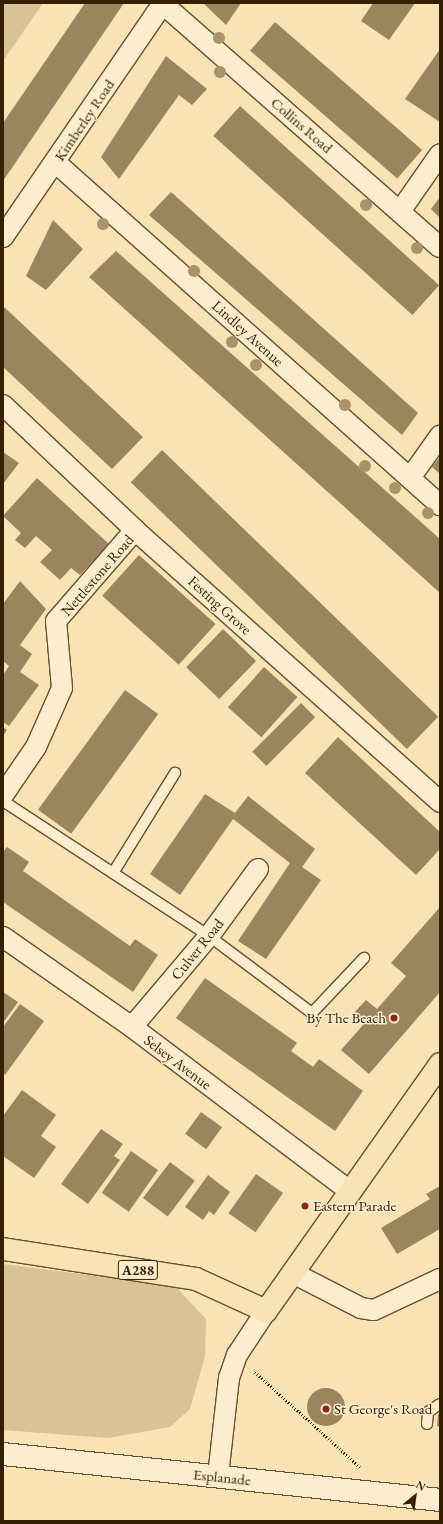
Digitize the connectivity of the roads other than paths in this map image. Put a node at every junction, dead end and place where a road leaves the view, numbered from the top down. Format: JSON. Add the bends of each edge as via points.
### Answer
{"nodes":[{"id":1,"x":163,"y":3,"type":"edge"},
{"id":2,"x":440,"y":154,"type":"edge"},
{"id":3,"x":55,"y":162,"type":"junction"},
{"id":4,"x":401,"y":210,"type":"junction"},
{"id":5,"x":3,"y":237,"type":"edge"},
{"id":6,"x":440,"y":247,"type":"edge"},
{"id":7,"x":3,"y":405,"type":"edge"},
{"id":8,"x":440,"y":436,"type":"edge"},
{"id":9,"x":410,"y":478,"type":"junction"},
{"id":10,"x":440,"y":505,"type":"edge"},
{"id":11,"x":136,"y":530,"type":"junction"},
{"id":12,"x":175,"y":773,"type":"dead end"},
{"id":13,"x":3,"y":795,"type":"edge"},
{"id":14,"x":3,"y":801,"type":"edge"},
{"id":15,"x":440,"y":802,"type":"edge"},
{"id":16,"x":258,"y":869,"type":"dead end"},
{"id":17,"x":113,"y":873,"type":"junction"},
{"id":18,"x":209,"y":936,"type":"junction"},
{"id":19,"x":3,"y":937,"type":"edge"},
{"id":20,"x":364,"y":958,"type":"dead end"},
{"id":21,"x":132,"y":1027,"type":"junction"},
{"id":22,"x":440,"y":1064,"type":"edge"},
{"id":23,"x":350,"y":1191,"type":"junction"},
{"id":24,"x":3,"y":1249,"type":"edge"},
{"id":25,"x":293,"y":1273,"type":"junction"},
{"id":26,"x":440,"y":1279,"type":"edge"},
{"id":27,"x":266,"y":1311,"type":"junction"},
{"id":28,"x":440,"y":1404,"type":"edge"},
{"id":29,"x":427,"y":1424,"type":"dead end"},
{"id":30,"x":3,"y":1454,"type":"edge"},
{"id":31,"x":218,"y":1476,"type":"junction"},
{"id":32,"x":440,"y":1500,"type":"edge"}],
"edges":[{"from":1,"to":3,"type":"street","name":"Kimberley Road"},
{"from":1,"to":4,"type":"street","name":"Collins Road"},
{"from":2,"to":4,"type":"street"},
{"from":3,"to":5,"type":"street","name":"Kimberley Road"},
{"from":3,"to":9,"type":"street","name":"Lindley Avenue"},
{"from":4,"to":6,"type":"street","name":"Collins Road"},
{"from":7,"to":11,"type":"street","name":"Festing Grove"},
{"from":8,"to":9,"type":"street"},
{"from":9,"to":10,"type":"street","name":"Lindley Avenue"},
{"from":11,"to":13,"type":"street","name":"Nettlestone Road","via":[[56,621],[62,688],[36,747]]},
{"from":11,"to":15,"type":"street","name":"Festing Grove"},
{"from":12,"to":17,"type":"lane"},
{"from":14,"to":17,"type":"lane"},
{"from":16,"to":18,"type":"street","name":"Culver Road"},
{"from":17,"to":18,"type":"lane"},
{"from":18,"to":20,"type":"lane","via":[[312,1013]]},
{"from":18,"to":21,"type":"street","name":"Culver Road"},
{"from":19,"to":21,"type":"street","name":"Selsey Avenue"},
{"from":21,"to":23,"type":"street","name":"Selsey Avenue"},
{"from":22,"to":23,"type":"main road"},
{"from":23,"to":25,"type":"main road"},
{"from":24,"to":27,"type":"main road","number":"A288","via":[[196,1279]]},
{"from":25,"to":26,"type":"street","via":[[361,1308],[374,1310]]},
{"from":25,"to":27,"type":"main road"},
{"from":27,"to":31,"type":"street","via":[[237,1355],[229,1378]]},
{"from":28,"to":29,"type":"lane","via":[[428,1412]]},
{"from":30,"to":31,"type":"street","name":"Esplanade"},
{"from":31,"to":32,"type":"street","name":"Esplanade"}]}
